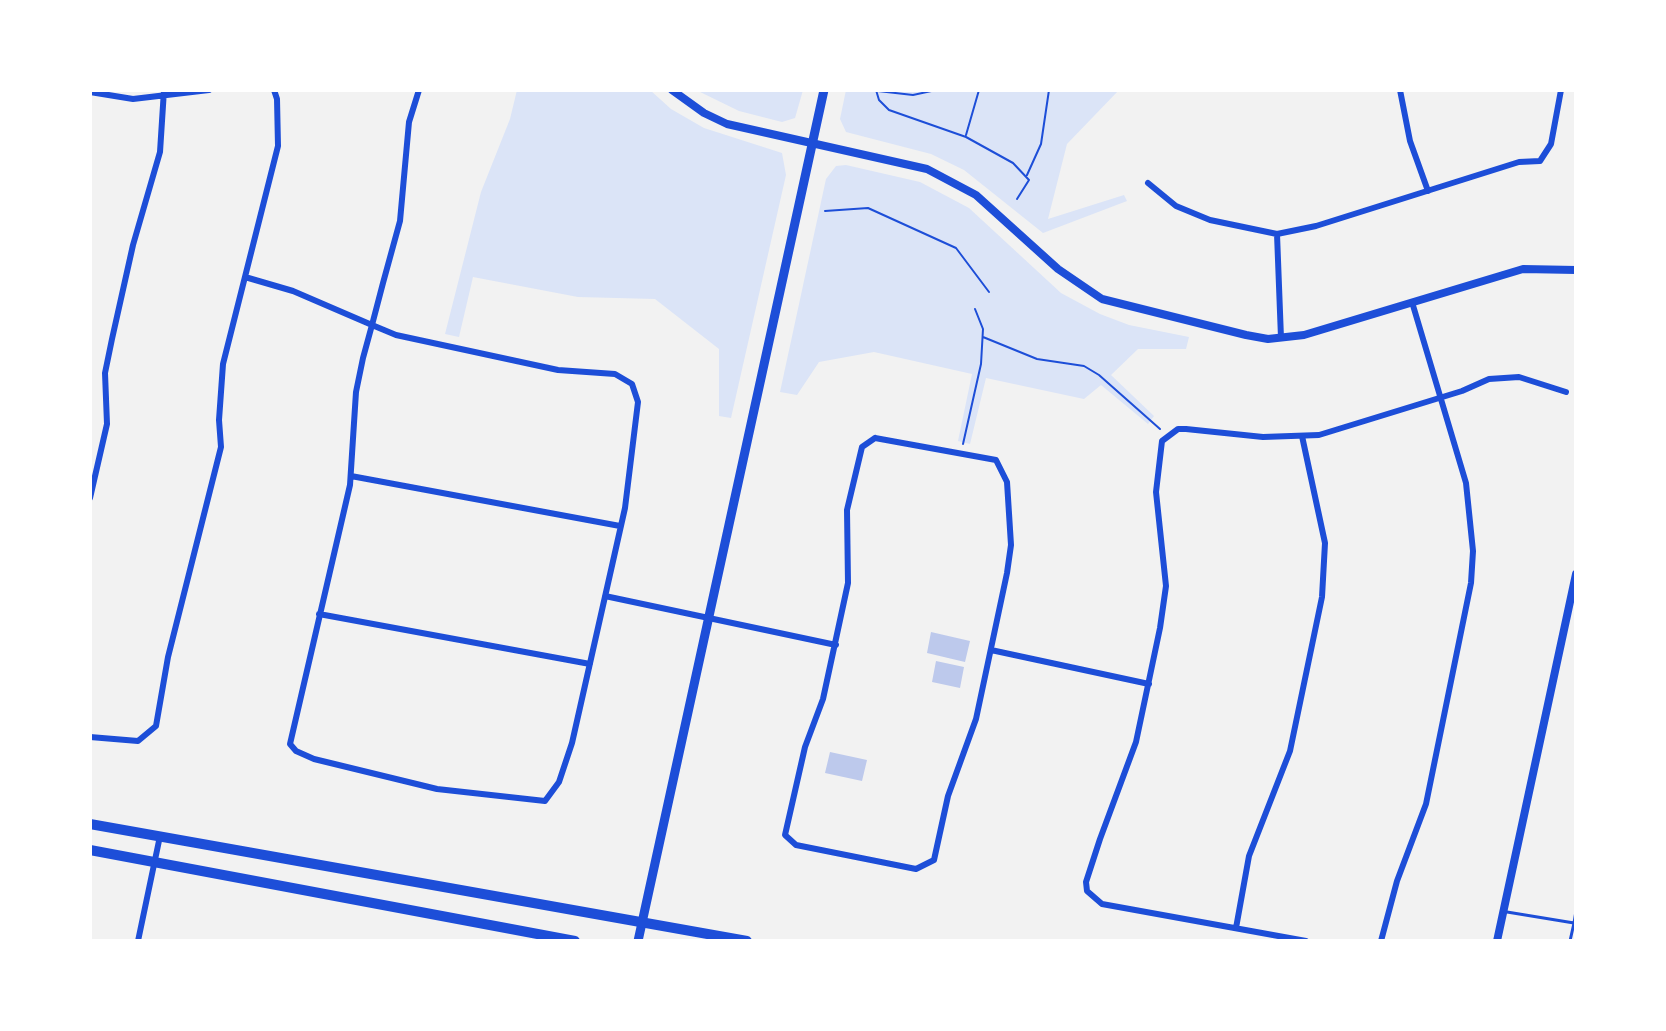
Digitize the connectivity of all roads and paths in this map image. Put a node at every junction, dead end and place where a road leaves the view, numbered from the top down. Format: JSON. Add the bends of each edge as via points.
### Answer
{"nodes":[{"id":1,"x":209,"y":90,"type":"edge"},
{"id":2,"x":274,"y":90,"type":"edge"},
{"id":3,"x":419,"y":90,"type":"edge"},
{"id":4,"x":672,"y":90,"type":"edge"},
{"id":5,"x":824,"y":90,"type":"edge"},
{"id":6,"x":869,"y":90,"type":"edge"},
{"id":7,"x":936,"y":90,"type":"edge"},
{"id":8,"x":979,"y":90,"type":"edge"},
{"id":9,"x":1049,"y":90,"type":"edge"},
{"id":10,"x":1400,"y":90,"type":"edge"},
{"id":11,"x":1561,"y":90,"type":"edge"},
{"id":12,"x":876,"y":91,"type":"edge"},
{"id":13,"x":90,"y":92,"type":"edge"},
{"id":14,"x":164,"y":93,"type":"edge"},
{"id":15,"x":966,"y":137,"type":"junction"},
{"id":16,"x":812,"y":145,"type":"junction"},
{"id":17,"x":1027,"y":176,"type":"junction"},
{"id":18,"x":1148,"y":183,"type":"dead end"},
{"id":19,"x":1428,"y":191,"type":"junction"},
{"id":20,"x":1017,"y":199,"type":"dead end"},
{"id":21,"x":825,"y":211,"type":"dead end"},
{"id":22,"x":1277,"y":234,"type":"junction"},
{"id":23,"x":1576,"y":270,"type":"edge"},
{"id":24,"x":245,"y":277,"type":"junction"},
{"id":25,"x":989,"y":292,"type":"dead end"},
{"id":26,"x":1412,"y":302,"type":"junction"},
{"id":27,"x":975,"y":309,"type":"dead end"},
{"id":28,"x":372,"y":325,"type":"junction"},
{"id":29,"x":983,"y":337,"type":"junction"},
{"id":30,"x":1281,"y":338,"type":"junction"},
{"id":31,"x":1566,"y":392,"type":"dead end"},
{"id":32,"x":1441,"y":398,"type":"junction"},
{"id":33,"x":1167,"y":435,"type":"junction"},
{"id":34,"x":1302,"y":436,"type":"junction"},
{"id":35,"x":960,"y":455,"type":"junction"},
{"id":36,"x":351,"y":476,"type":"junction"},
{"id":37,"x":90,"y":498,"type":"edge"},
{"id":38,"x":620,"y":526,"type":"junction"},
{"id":39,"x":1576,"y":574,"type":"edge"},
{"id":40,"x":605,"y":596,"type":"junction"},
{"id":41,"x":319,"y":614,"type":"junction"},
{"id":42,"x":709,"y":617,"type":"junction"},
{"id":43,"x":836,"y":645,"type":"junction"},
{"id":44,"x":991,"y":650,"type":"junction"},
{"id":45,"x":590,"y":664,"type":"junction"},
{"id":46,"x":1149,"y":684,"type":"junction"},
{"id":47,"x":90,"y":737,"type":"edge"},
{"id":48,"x":90,"y":824,"type":"edge"},
{"id":49,"x":160,"y":836,"type":"junction"},
{"id":50,"x":90,"y":850,"type":"edge"},
{"id":51,"x":154,"y":862,"type":"junction"},
{"id":52,"x":1503,"y":911,"type":"junction"},
{"id":53,"x":1576,"y":911,"type":"edge"},
{"id":54,"x":642,"y":922,"type":"junction"},
{"id":55,"x":1574,"y":923,"type":"junction"},
{"id":56,"x":1236,"y":928,"type":"junction"},
{"id":57,"x":138,"y":941,"type":"edge"},
{"id":58,"x":575,"y":941,"type":"edge"},
{"id":59,"x":638,"y":941,"type":"edge"},
{"id":60,"x":747,"y":941,"type":"edge"},
{"id":61,"x":1306,"y":941,"type":"edge"},
{"id":62,"x":1381,"y":941,"type":"edge"},
{"id":63,"x":1497,"y":941,"type":"edge"},
{"id":64,"x":1570,"y":941,"type":"edge"}],
"edges":[{"from":1,"to":14,"type":"street"},
{"from":2,"to":24,"type":"street","via":[[278,146]]},
{"from":3,"to":28,"type":"street","via":[[409,122],[400,221]]},
{"from":4,"to":16,"type":"street","via":[[727,124]]},
{"from":5,"to":16,"type":"main road"},
{"from":6,"to":12,"type":"path"},
{"from":7,"to":12,"type":"path","via":[[913,95]]},
{"from":8,"to":15,"type":"path"},
{"from":9,"to":17,"type":"path","via":[[1038,155]]},
{"from":10,"to":19,"type":"street"},
{"from":11,"to":19,"type":"street","via":[[1544,157]]},
{"from":12,"to":15,"type":"path","via":[[889,110]]},
{"from":13,"to":14,"type":"street","via":[[133,99]]},
{"from":14,"to":37,"type":"street","via":[[160,152],[105,373],[107,424]]},
{"from":15,"to":17,"type":"path"},
{"from":16,"to":30,"type":"street","via":[[927,169],[953,180],[1082,288],[1111,303],[1246,335]]},
{"from":16,"to":42,"type":"main road"},
{"from":17,"to":20,"type":"path","via":[[1028,186]]},
{"from":18,"to":22,"type":"street","via":[[1190,212]]},
{"from":19,"to":22,"type":"street","via":[[1341,220]]},
{"from":21,"to":25,"type":"path","via":[[868,208],[956,248]]},
{"from":22,"to":30,"type":"street"},
{"from":23,"to":26,"type":"street","via":[[1523,269]]},
{"from":24,"to":28,"type":"street"},
{"from":24,"to":47,"type":"street","via":[[223,364],[218,467],[171,643],[156,726],[138,741]]},
{"from":26,"to":30,"type":"street"},
{"from":26,"to":32,"type":"street"},
{"from":27,"to":29,"type":"path"},
{"from":28,"to":36,"type":"street","via":[[356,392]]},
{"from":28,"to":38,"type":"street","via":[[433,344],[558,370],[615,374],[632,384],[638,402]]},
{"from":29,"to":33,"type":"path","via":[[1037,359],[1084,366]]},
{"from":29,"to":35,"type":"path"},
{"from":31,"to":32,"type":"street","via":[[1507,377]]},
{"from":32,"to":34,"type":"street"},
{"from":32,"to":62,"type":"street","via":[[1466,483],[1471,583],[1426,804]]},
{"from":33,"to":34,"type":"street","via":[[1186,429]]},
{"from":33,"to":46,"type":"street","via":[[1159,454],[1156,492],[1166,586]]},
{"from":34,"to":56,"type":"street","via":[[1325,543],[1322,597],[1290,751],[1249,856]]},
{"from":35,"to":43,"type":"street","via":[[875,438],[862,447],[847,510],[848,583]]},
{"from":35,"to":44,"type":"street","via":[[996,460],[1002,466],[1011,545]]},
{"from":36,"to":38,"type":"street"},
{"from":36,"to":41,"type":"street"},
{"from":38,"to":40,"type":"street"},
{"from":39,"to":52,"type":"street"},
{"from":40,"to":42,"type":"street"},
{"from":40,"to":45,"type":"street"},
{"from":41,"to":45,"type":"street"},
{"from":41,"to":45,"type":"street","via":[[290,744],[314,759],[437,789],[538,803],[551,797],[572,743]]},
{"from":42,"to":43,"type":"street"},
{"from":42,"to":54,"type":"main road"},
{"from":43,"to":44,"type":"street","via":[[785,835],[796,845],[916,869],[928,866],[937,853]]},
{"from":44,"to":46,"type":"street"},
{"from":46,"to":56,"type":"street","via":[[1136,742],[1090,868],[1087,891],[1102,904]]},
{"from":48,"to":49,"type":"main road"},
{"from":49,"to":51,"type":"street"},
{"from":49,"to":54,"type":"main road"},
{"from":50,"to":51,"type":"main road"},
{"from":51,"to":57,"type":"street"},
{"from":51,"to":58,"type":"main road"},
{"from":52,"to":55,"type":"lane"},
{"from":52,"to":63,"type":"street"},
{"from":53,"to":55,"type":"lane"},
{"from":54,"to":59,"type":"main road"},
{"from":54,"to":60,"type":"main road"},
{"from":55,"to":64,"type":"lane"},
{"from":56,"to":61,"type":"street"}]}
